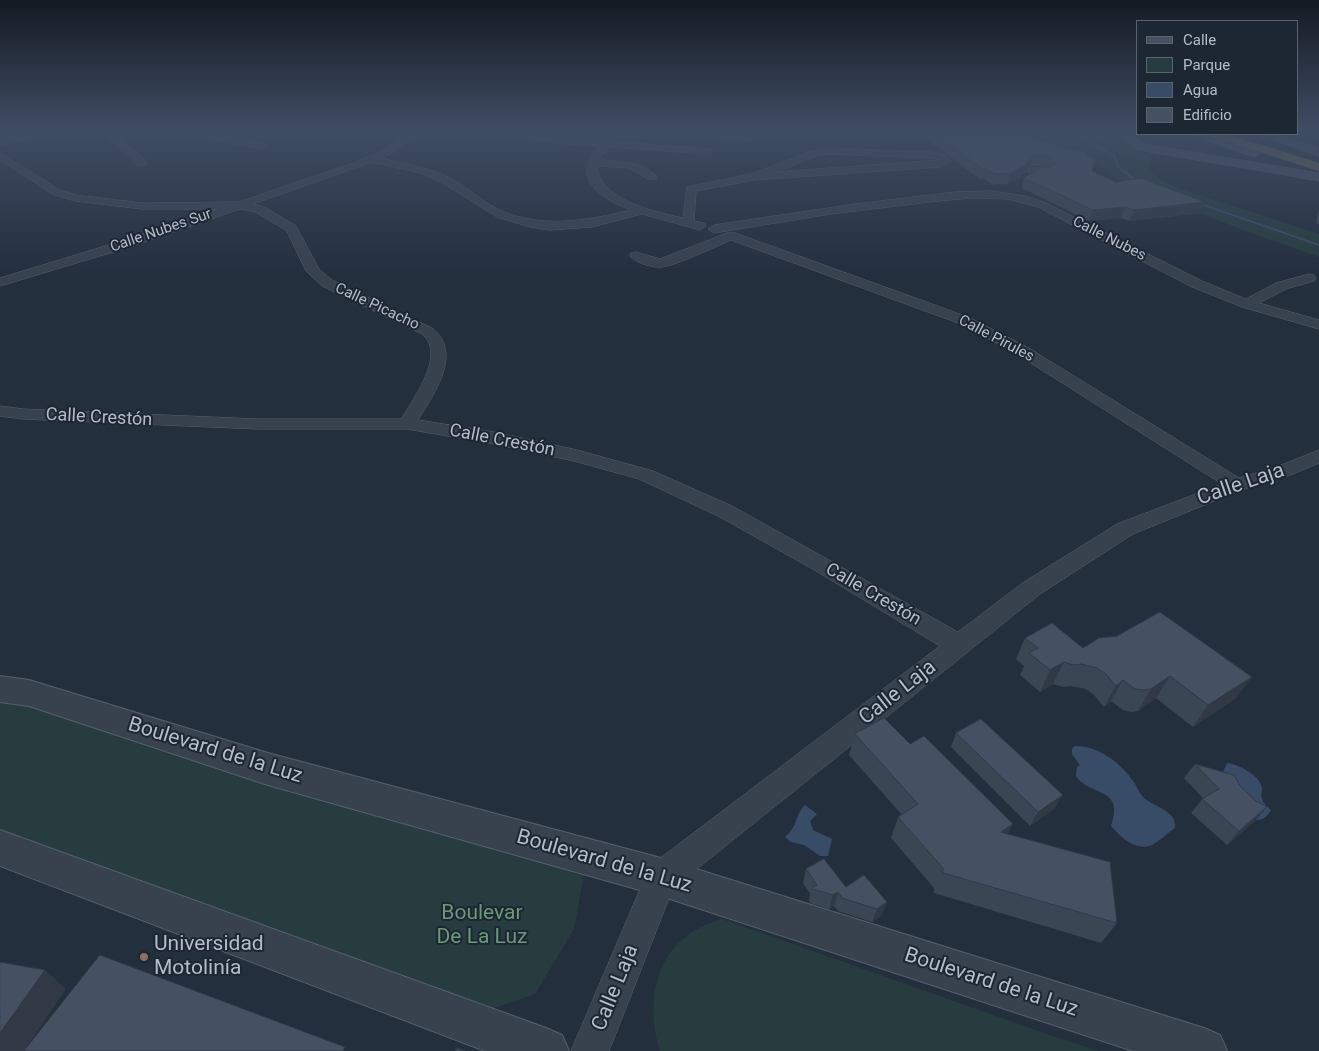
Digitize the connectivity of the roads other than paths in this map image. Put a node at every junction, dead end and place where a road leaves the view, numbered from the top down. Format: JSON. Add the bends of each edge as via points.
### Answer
{"nodes":[{"id":1,"x":34,"y":178,"type":"edge"},
{"id":2,"x":319,"y":178,"type":"edge"},
{"id":3,"x":440,"y":178,"type":"edge"},
{"id":4,"x":593,"y":178,"type":"edge"},
{"id":5,"x":748,"y":178,"type":"edge"},
{"id":6,"x":1026,"y":178,"type":"edge"},
{"id":7,"x":1002,"y":194,"type":"junction"},
{"id":8,"x":239,"y":205,"type":"junction"},
{"id":9,"x":641,"y":211,"type":"junction"},
{"id":10,"x":688,"y":223,"type":"junction"},
{"id":11,"x":714,"y":229,"type":"junction"},
{"id":12,"x":732,"y":236,"type":"junction"},
{"id":13,"x":636,"y":256,"type":"dead end"},
{"id":14,"x":1310,"y":278,"type":"dead end"},
{"id":15,"x":0,"y":282,"type":"edge"},
{"id":16,"x":1247,"y":304,"type":"junction"},
{"id":17,"x":1319,"y":325,"type":"edge"},
{"id":18,"x":0,"y":411,"type":"edge"},
{"id":19,"x":407,"y":424,"type":"junction"},
{"id":20,"x":1319,"y":456,"type":"edge"},
{"id":21,"x":1236,"y":485,"type":"junction"},
{"id":22,"x":959,"y":645,"type":"junction"},
{"id":23,"x":0,"y":688,"type":"edge"},
{"id":24,"x":0,"y":848,"type":"edge"},
{"id":25,"x":661,"y":877,"type":"junction"},
{"id":26,"x":546,"y":1051,"type":"edge"},
{"id":27,"x":590,"y":1051,"type":"edge"},
{"id":28,"x":1204,"y":1051,"type":"edge"}],
"edges":[{"from":1,"to":8,"type":"street","name":"Calle Picacho","via":[[56,192],[76,198],[142,206]]},
{"from":2,"to":8,"type":"street","name":"Calle Nubes Sur"},
{"from":3,"to":9,"type":"street","via":[[501,215],[530,223],[550,226],[592,223]]},
{"from":4,"to":9,"type":"street","name":"Calle Pirules","via":[[615,200]]},
{"from":5,"to":10,"type":"street","via":[[690,189]]},
{"from":6,"to":7,"type":"street"},
{"from":7,"to":11,"type":"street","name":"Calle Nubes","via":[[877,204]]},
{"from":7,"to":16,"type":"street","name":"Calle Nubes","via":[[1027,198],[1197,284]]},
{"from":8,"to":15,"type":"street","name":"Calle Nubes Sur"},
{"from":8,"to":19,"type":"street","name":"Calle Picacho","via":[[260,209],[292,229],[313,271],[326,284],[427,330],[437,341],[440,358]]},
{"from":9,"to":10,"type":"street","name":"Calle Pirules"},
{"from":10,"to":11,"type":"street","name":"Calle Pirules"},
{"from":11,"to":12,"type":"street","name":"Calle Pirules"},
{"from":12,"to":13,"type":"street","via":[[662,263]]},
{"from":12,"to":21,"type":"street","name":"Calle Pirules","via":[[963,320],[1022,350]]},
{"from":14,"to":16,"type":"street","via":[[1281,286]]},
{"from":16,"to":17,"type":"street","name":"Calle Nubes"},
{"from":18,"to":19,"type":"street","name":"Calle Crestón","via":[[122,420]]},
{"from":19,"to":22,"type":"street","name":"Calle Crestón","via":[[494,438],[646,475],[725,511]]},
{"from":20,"to":21,"type":"street","name":"Calle Laja"},
{"from":21,"to":22,"type":"street","name":"Calle Laja","via":[[1125,529],[1032,588]]},
{"from":22,"to":25,"type":"street","name":"Calle Laja"},
{"from":23,"to":25,"type":"street","name":"Boulevard de la Luz","via":[[29,693],[268,769]]},
{"from":24,"to":26,"type":"street"},
{"from":25,"to":27,"type":"street","name":"Calle Laja"},
{"from":25,"to":28,"type":"street","name":"Boulevard de la Luz"}]}
